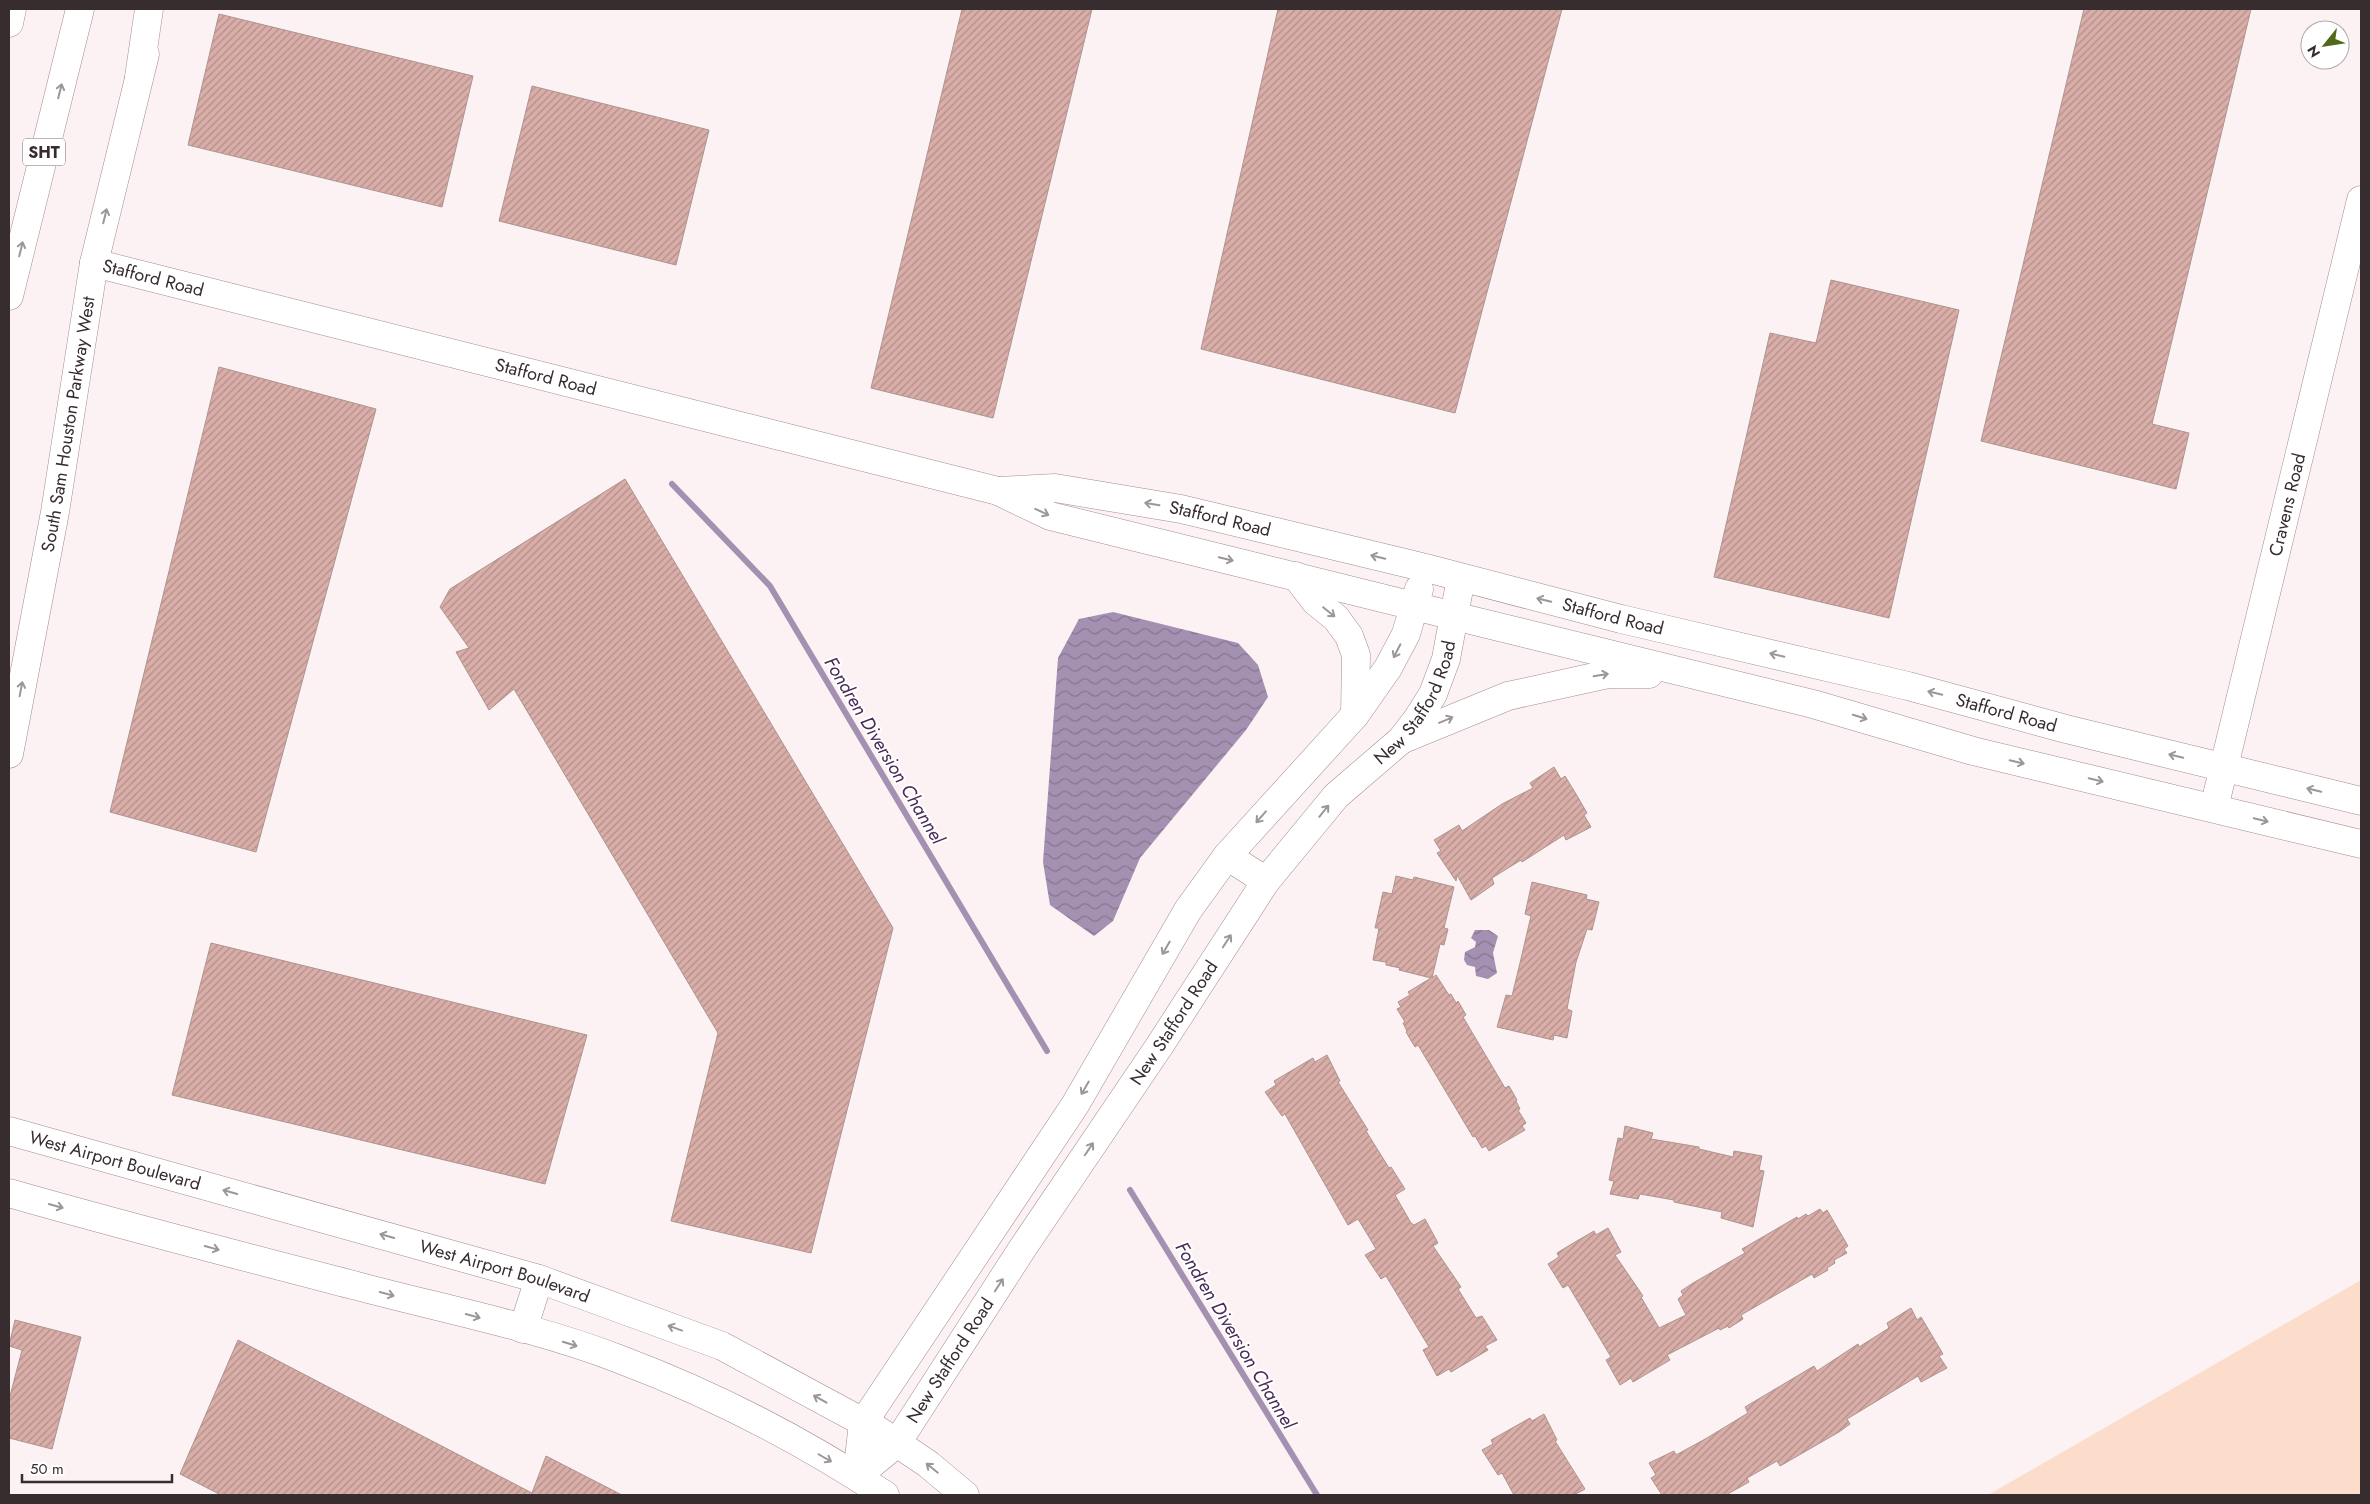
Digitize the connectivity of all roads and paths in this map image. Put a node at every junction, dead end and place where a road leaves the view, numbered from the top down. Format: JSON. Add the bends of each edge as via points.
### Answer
{"nodes":[{"id":1,"x":12,"y":9,"type":"edge"},
{"id":2,"x":80,"y":9,"type":"edge"},
{"id":3,"x":149,"y":9,"type":"edge"},
{"id":4,"x":156,"y":9,"type":"edge"},
{"id":5,"x":9,"y":23,"type":"edge"},
{"id":6,"x":139,"y":77,"type":"junction"},
{"id":7,"x":2361,"y":204,"type":"edge"},
{"id":8,"x":94,"y":264,"type":"junction"},
{"id":9,"x":9,"y":296,"type":"edge"},
{"id":10,"x":998,"y":491,"type":"junction"},
{"id":11,"x":1426,"y":568,"type":"junction"},
{"id":12,"x":1296,"y":576,"type":"junction"},
{"id":13,"x":1461,"y":578,"type":"junction"},
{"id":14,"x":1414,"y":606,"type":"junction"},
{"id":15,"x":1454,"y":616,"type":"junction"},
{"id":16,"x":1694,"y":674,"type":"junction"},
{"id":17,"x":1355,"y":716,"type":"junction"},
{"id":18,"x":1401,"y":740,"type":"junction"},
{"id":19,"x":9,"y":754,"type":"edge"},
{"id":20,"x":2224,"y":768,"type":"junction"},
{"id":21,"x":2361,"y":801,"type":"edge"},
{"id":22,"x":2214,"y":808,"type":"junction"},
{"id":23,"x":2361,"y":844,"type":"edge"},
{"id":24,"x":1227,"y":856,"type":"junction"},
{"id":25,"x":1266,"y":881,"type":"junction"},
{"id":26,"x":9,"y":1120,"type":"edge"},
{"id":27,"x":9,"y":1131,"type":"edge"},
{"id":28,"x":58,"y":1145,"type":"junction"},
{"id":29,"x":13,"y":1196,"type":"edge"},
{"id":30,"x":539,"y":1279,"type":"junction"},
{"id":31,"x":523,"y":1330,"type":"junction"},
{"id":32,"x":863,"y":1423,"type":"junction"},
{"id":33,"x":897,"y":1443,"type":"junction"},
{"id":34,"x":857,"y":1476,"type":"junction"},
{"id":35,"x":885,"y":1495,"type":"edge"},
{"id":36,"x":965,"y":1495,"type":"edge"}],
"edges":[{"from":1,"to":5,"type":"main road"},
{"from":9,"to":2,"type":"main road","number":"SHT","one_way":true},
{"from":3,"to":6,"type":"main road"},
{"from":4,"to":6,"type":"main road","name":"South Sam Houston Parkway West"},
{"from":8,"to":6,"type":"main road","name":"South Sam Houston Parkway West","one_way":true},
{"from":7,"to":20,"type":"main road","name":"Cravens Road"},
{"from":8,"to":10,"type":"main road","name":"Stafford Road"},
{"from":19,"to":8,"type":"main road","name":"South Sam Houston Parkway West","one_way":true,"via":[[55,512]]},
{"from":11,"to":10,"type":"main road","name":"Stafford Road","one_way":true,"via":[[1181,509],[1055,488]]},
{"from":10,"to":12,"type":"main road","name":"Stafford Road","one_way":true,"via":[[1050,516]]},
{"from":11,"to":13,"type":"main road","name":"Stafford Road"},
{"from":11,"to":14,"type":"main road","name":"New Stafford Road"},
{"from":12,"to":14,"type":"main road","name":"Stafford Road"},
{"from":12,"to":17,"type":"main road","one_way":true,"via":[[1349,636],[1356,655]]},
{"from":13,"to":15,"type":"main road","name":"New Stafford Road"},
{"from":20,"to":13,"type":"main road","name":"Stafford Road","one_way":true,"via":[[1915,688],[1622,620]]},
{"from":14,"to":15,"type":"main road","name":"Stafford Road"},
{"from":14,"to":17,"type":"main road","name":"New Stafford Road","one_way":true,"via":[[1406,634],[1388,668]]},
{"from":15,"to":16,"type":"main road"},
{"from":15,"to":18,"type":"main road","name":"New Stafford Road","via":[[1446,659],[1433,694]]},
{"from":18,"to":16,"type":"main road","one_way":true,"via":[[1508,696],[1548,685],[1608,674]]},
{"from":16,"to":22,"type":"main road","one_way":true,"via":[[1813,704],[1973,752]]},
{"from":17,"to":24,"type":"main road","name":"New Stafford Road","one_way":true},
{"from":25,"to":18,"type":"main road","name":"New Stafford Road","one_way":true,"via":[[1336,796]]},
{"from":21,"to":20,"type":"main road","name":"Stafford Road","one_way":true},
{"from":20,"to":22,"type":"main road","name":"Cravens Road"},
{"from":22,"to":23,"type":"main road","one_way":true},
{"from":24,"to":25,"type":"main road"},
{"from":24,"to":32,"type":"main road","name":"New Stafford Road","one_way":true,"via":[[1188,910],[1075,1105]]},
{"from":33,"to":25,"type":"main road","name":"New Stafford Road","one_way":true},
{"from":26,"to":28,"type":"main road"},
{"from":27,"to":28,"type":"main road","name":"West Airport Boulevard"},
{"from":30,"to":28,"type":"main road","name":"West Airport Boulevard","one_way":true},
{"from":29,"to":31,"type":"main road","one_way":true},
{"from":30,"to":31,"type":"main road"},
{"from":32,"to":30,"type":"main road","name":"West Airport Boulevard","one_way":true,"via":[[722,1346]]},
{"from":31,"to":34,"type":"main road","one_way":true,"via":[[617,1358],[711,1397]]},
{"from":32,"to":33,"type":"main road","name":"West Airport Boulevard"},
{"from":32,"to":34,"type":"main road"},
{"from":33,"to":34,"type":"main road","name":"New Stafford Road"},
{"from":36,"to":33,"type":"main road","name":"West Airport Boulevard","one_way":true},
{"from":34,"to":35,"type":"main road"}]}
